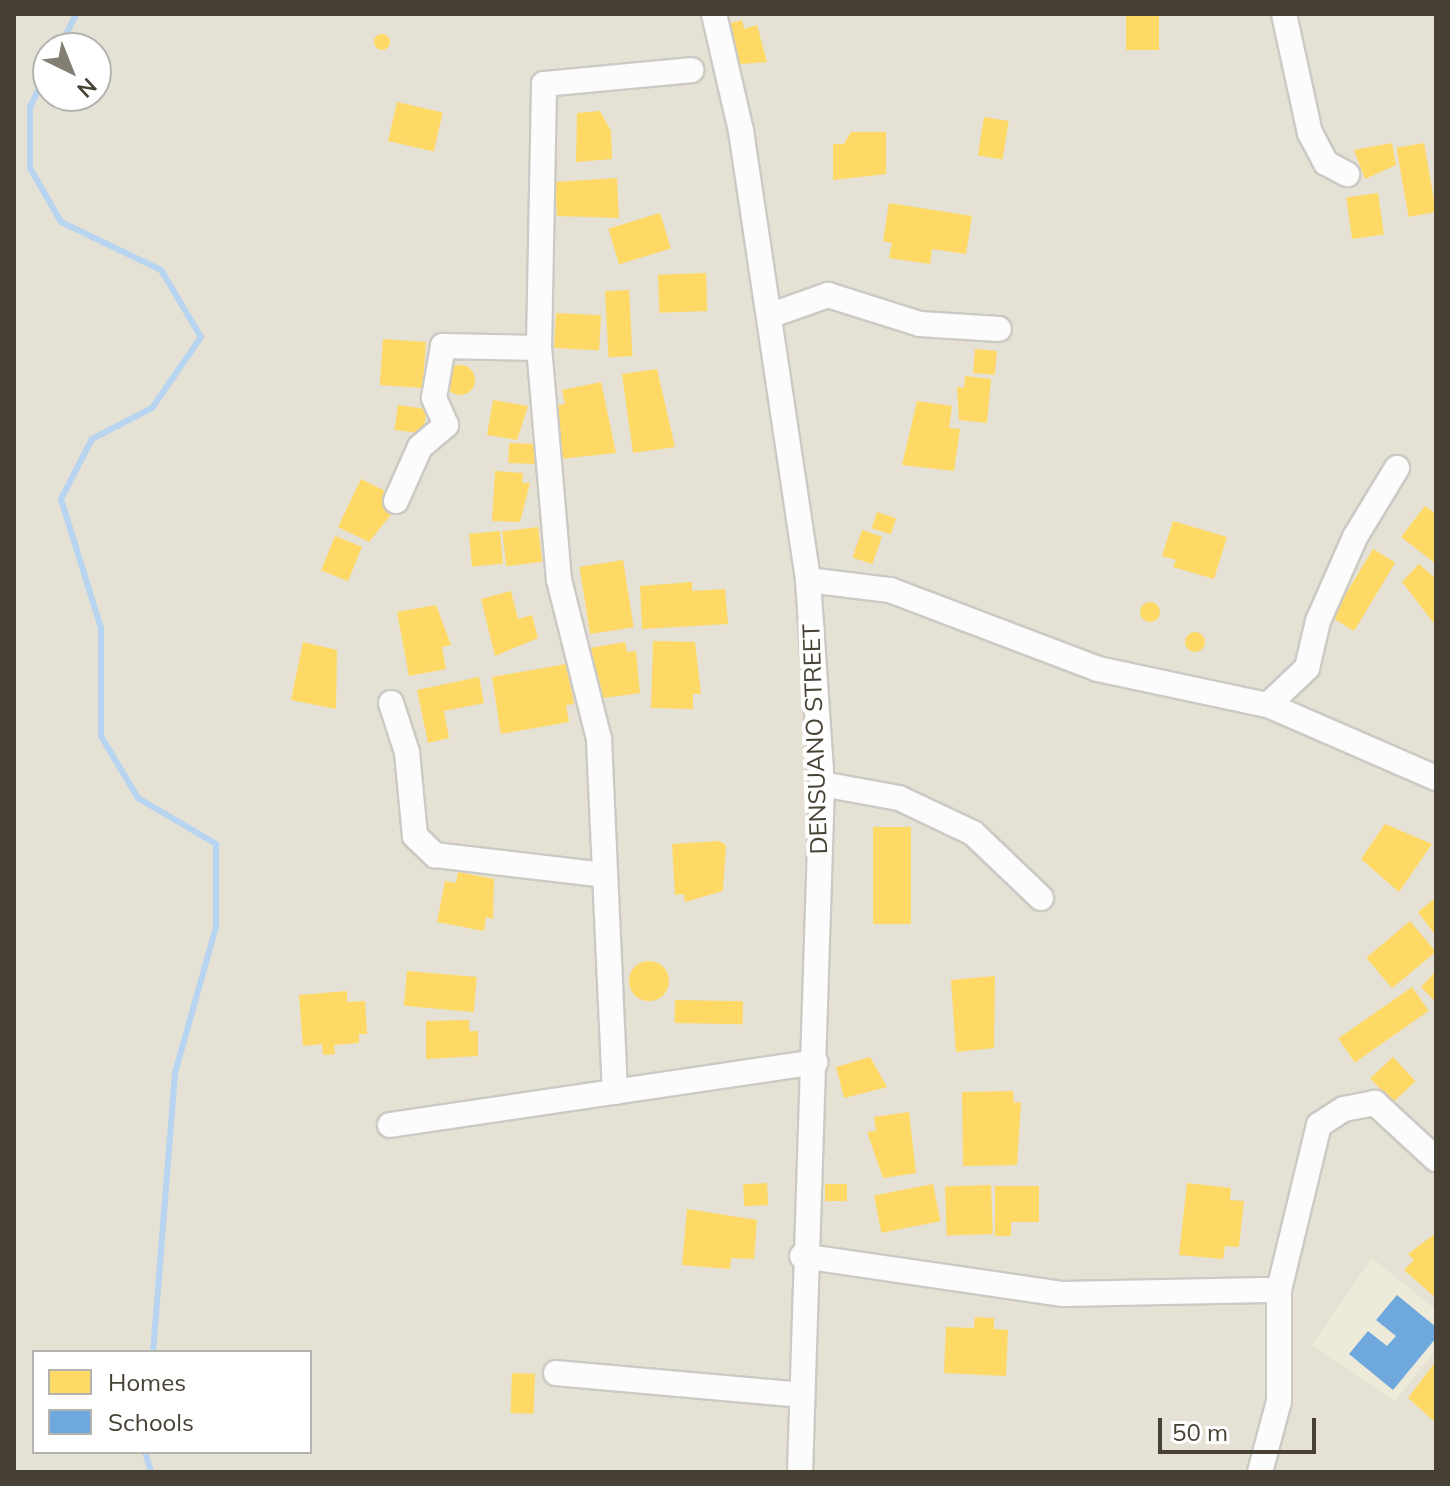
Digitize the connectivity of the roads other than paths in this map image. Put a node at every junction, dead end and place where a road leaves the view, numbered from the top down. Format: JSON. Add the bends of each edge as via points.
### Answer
{"nodes":[{"id":1,"x":714,"y":14,"type":"edge"},
{"id":2,"x":1284,"y":14,"type":"edge"},
{"id":3,"x":691,"y":70,"type":"dead end"},
{"id":4,"x":1347,"y":174,"type":"dead end"},
{"id":5,"x":769,"y":316,"type":"junction"},
{"id":6,"x":999,"y":329,"type":"dead end"},
{"id":7,"x":539,"y":348,"type":"junction"},
{"id":8,"x":1397,"y":468,"type":"dead end"},
{"id":9,"x":396,"y":501,"type":"dead end"},
{"id":10,"x":808,"y":580,"type":"junction"},
{"id":11,"x":391,"y":703,"type":"dead end"},
{"id":12,"x":1268,"y":705,"type":"junction"},
{"id":13,"x":1436,"y":778,"type":"edge"},
{"id":14,"x":822,"y":784,"type":"junction"},
{"id":15,"x":605,"y":875,"type":"junction"},
{"id":16,"x":1041,"y":898,"type":"dead end"},
{"id":17,"x":815,"y":1062,"type":"junction"},
{"id":18,"x":615,"y":1092,"type":"junction"},
{"id":19,"x":390,"y":1125,"type":"dead end"},
{"id":20,"x":1436,"y":1159,"type":"edge"},
{"id":21,"x":802,"y":1256,"type":"junction"},
{"id":22,"x":1279,"y":1290,"type":"junction"},
{"id":23,"x":556,"y":1373,"type":"dead end"},
{"id":24,"x":802,"y":1395,"type":"junction"},
{"id":25,"x":800,"y":1472,"type":"edge"},
{"id":26,"x":1260,"y":1472,"type":"edge"}],
"edges":[{"from":1,"to":5,"type":"street","name":"DENSUANO STREET"},
{"from":2,"to":4,"type":"street","via":[[1310,133],[1326,163]]},
{"from":3,"to":7,"type":"street","via":[[544,84]]},
{"from":5,"to":6,"type":"street","via":[[828,295],[920,324]]},
{"from":5,"to":10,"type":"street","name":"DENSUANO STREET"},
{"from":7,"to":9,"type":"street","via":[[443,346],[434,398],[446,425],[420,447]]},
{"from":7,"to":15,"type":"street","via":[[559,580],[599,739]]},
{"from":8,"to":12,"type":"street","via":[[1355,537],[1318,621],[1307,668]]},
{"from":10,"to":12,"type":"street","via":[[890,590],[1098,669]]},
{"from":10,"to":14,"type":"street","name":"DENSUANO STREET"},
{"from":11,"to":15,"type":"street","via":[[407,752],[415,836],[435,855]]},
{"from":12,"to":13,"type":"street"},
{"from":14,"to":16,"type":"street","via":[[899,798],[973,833]]},
{"from":14,"to":17,"type":"street","name":"DENSUANO STREET"},
{"from":15,"to":18,"type":"street"},
{"from":17,"to":18,"type":"street"},
{"from":17,"to":21,"type":"street","name":"DENSUANO STREET"},
{"from":18,"to":19,"type":"street"},
{"from":20,"to":22,"type":"street","via":[[1375,1103],[1344,1109],[1319,1125]]},
{"from":21,"to":22,"type":"street","via":[[1063,1294]]},
{"from":21,"to":24,"type":"street","name":"DENSUANO STREET"},
{"from":22,"to":26,"type":"street","via":[[1279,1401]]},
{"from":23,"to":24,"type":"street"},
{"from":24,"to":25,"type":"street","name":"DENSUANO STREET"}]}
